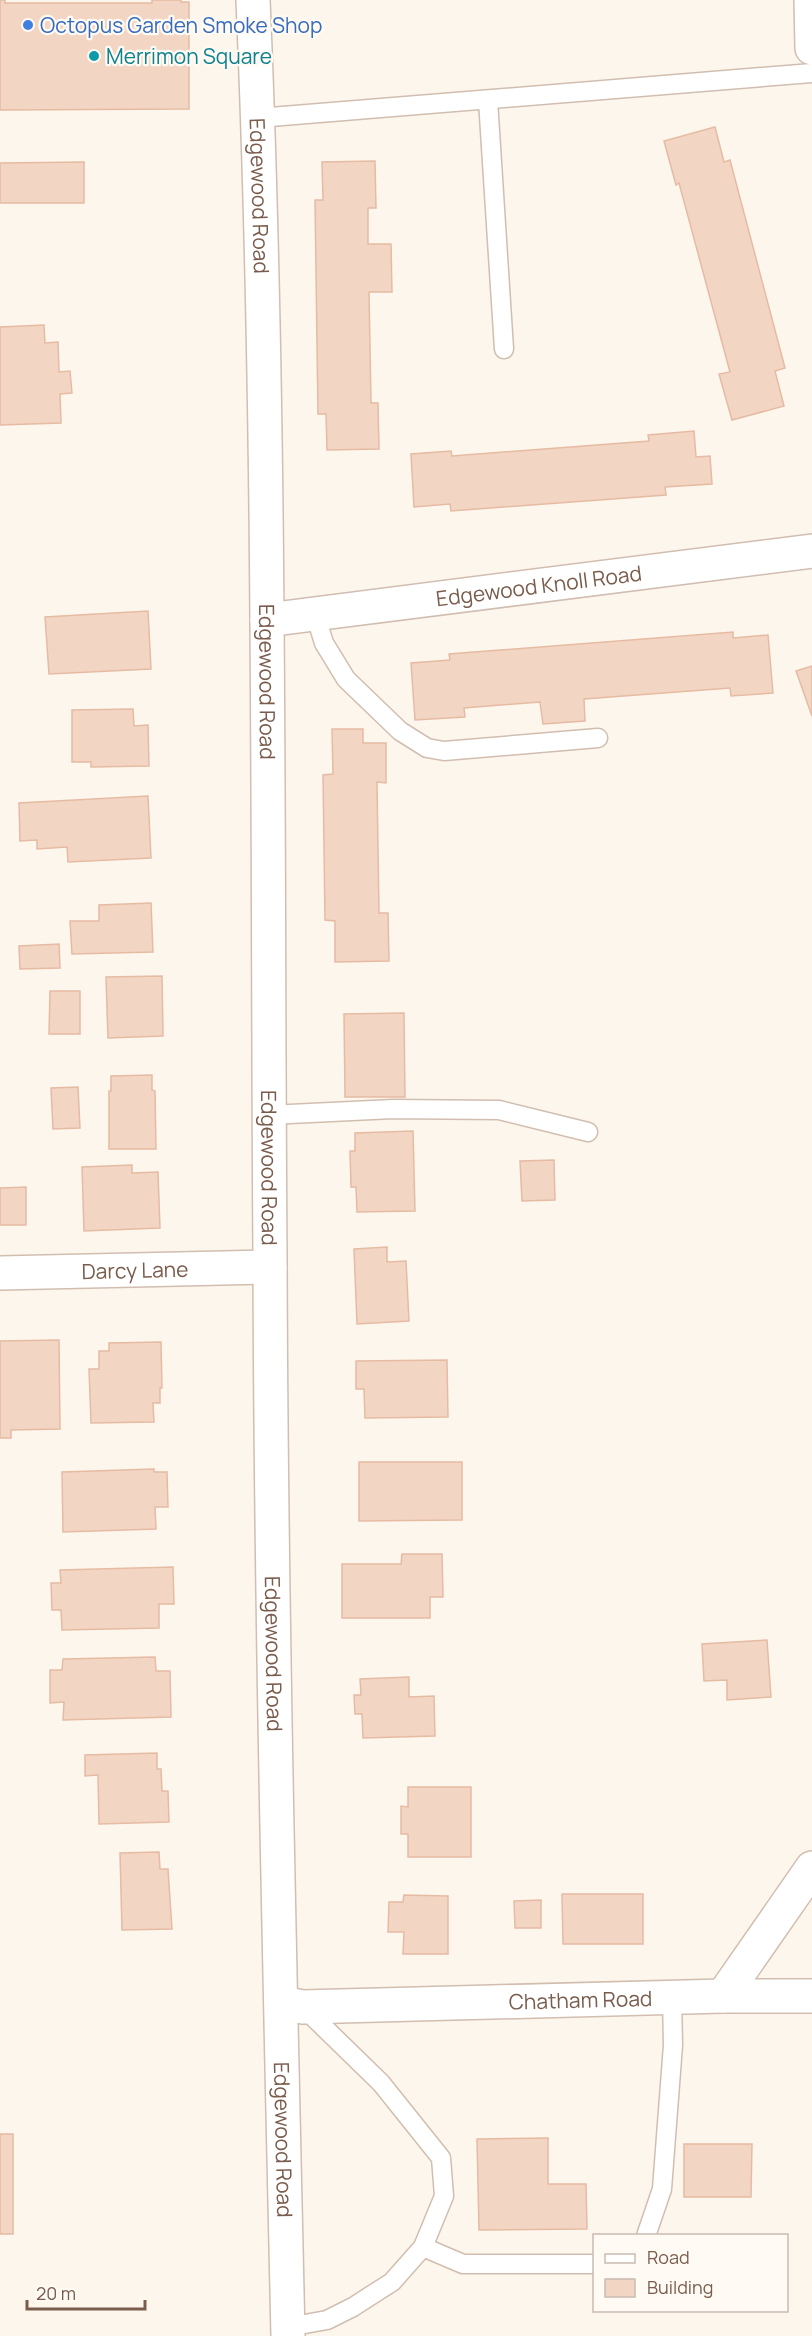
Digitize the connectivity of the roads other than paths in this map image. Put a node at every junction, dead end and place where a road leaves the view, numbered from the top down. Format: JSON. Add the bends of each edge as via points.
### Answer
{"nodes":[{"id":1,"x":253,"y":0,"type":"edge"},
{"id":2,"x":811,"y":0,"type":"edge"},
{"id":3,"x":812,"y":48,"type":"edge"},
{"id":4,"x":812,"y":73,"type":"edge"},
{"id":5,"x":488,"y":100,"type":"junction"},
{"id":6,"x":258,"y":118,"type":"junction"},
{"id":7,"x":504,"y":349,"type":"dead end"},
{"id":8,"x":812,"y":551,"type":"edge"},
{"id":9,"x":315,"y":614,"type":"junction"},
{"id":10,"x":267,"y":620,"type":"junction"},
{"id":11,"x":598,"y":738,"type":"dead end"},
{"id":12,"x":269,"y":1115,"type":"junction"},
{"id":13,"x":588,"y":1132,"type":"dead end"},
{"id":14,"x":270,"y":1267,"type":"junction"},
{"id":15,"x":0,"y":1273,"type":"edge"},
{"id":16,"x":812,"y":1868,"type":"edge"},
{"id":17,"x":723,"y":1996,"type":"junction"},
{"id":18,"x":812,"y":1996,"type":"edge"},
{"id":19,"x":672,"y":1997,"type":"junction"},
{"id":20,"x":292,"y":2005,"type":"junction"},
{"id":21,"x":646,"y":2234,"type":"edge"},
{"id":22,"x":423,"y":2247,"type":"junction"},
{"id":23,"x":593,"y":2264,"type":"edge"},
{"id":24,"x":288,"y":2331,"type":"edge"}],
"edges":[{"from":1,"to":6,"type":"street","name":"Edgewood Road"},
{"from":2,"to":3,"type":"street"},
{"from":4,"to":5,"type":"lane"},
{"from":5,"to":6,"type":"lane"},
{"from":5,"to":7,"type":"lane"},
{"from":6,"to":10,"type":"street","name":"Edgewood Road"},
{"from":8,"to":9,"type":"street","name":"Edgewood Knoll Road"},
{"from":9,"to":10,"type":"street","name":"Edgewood Knoll Road"},
{"from":9,"to":11,"type":"lane","via":[[324,643],[346,679],[400,731],[427,748]]},
{"from":10,"to":12,"type":"street","name":"Edgewood Road"},
{"from":12,"to":13,"type":"lane","via":[[393,1109],[499,1110]]},
{"from":12,"to":14,"type":"street","name":"Edgewood Road"},
{"from":14,"to":15,"type":"street","name":"Darcy Lane"},
{"from":14,"to":20,"type":"street","name":"Edgewood Road"},
{"from":16,"to":17,"type":"street"},
{"from":17,"to":18,"type":"street","name":"Chatham Road"},
{"from":17,"to":19,"type":"street","name":"Chatham Road"},
{"from":19,"to":20,"type":"street","name":"Chatham Road"},
{"from":19,"to":21,"type":"lane","via":[[673,2045],[662,2189]]},
{"from":20,"to":22,"type":"lane","via":[[381,2083],[441,2158],[444,2196]]},
{"from":20,"to":24,"type":"street","name":"Edgewood Road"},
{"from":22,"to":23,"type":"lane","via":[[463,2264]]},
{"from":22,"to":24,"type":"lane","via":[[392,2282],[353,2307],[327,2320]]}]}
